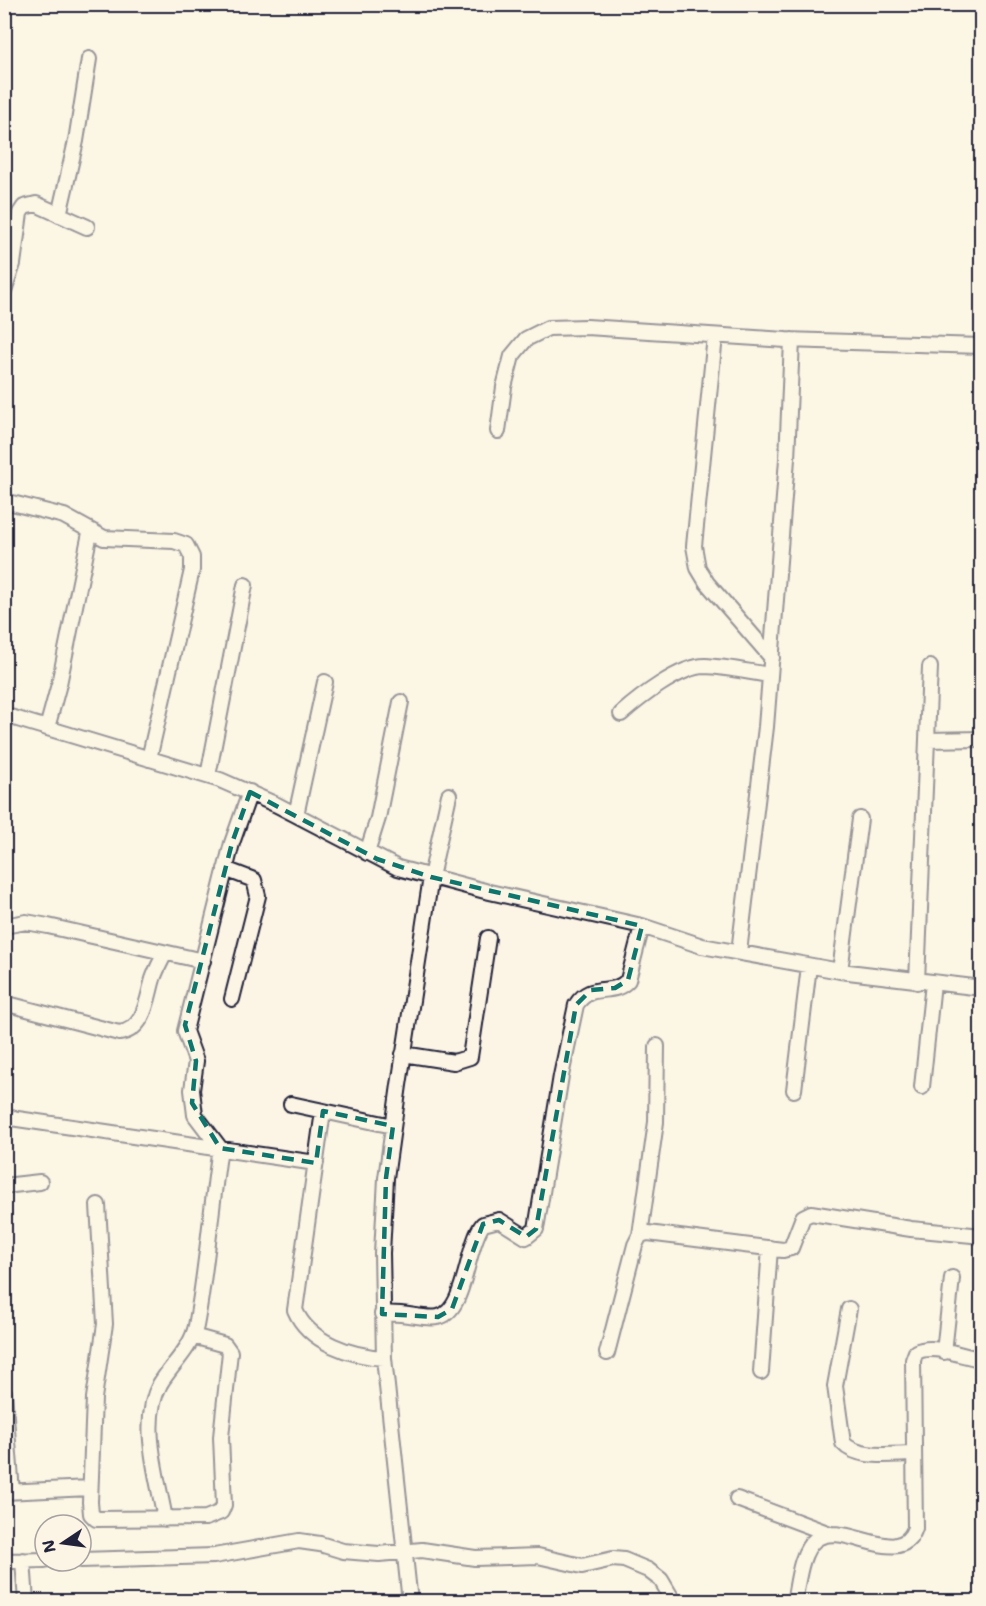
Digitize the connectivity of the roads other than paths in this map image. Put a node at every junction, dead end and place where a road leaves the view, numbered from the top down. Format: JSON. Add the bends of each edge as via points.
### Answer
{"nodes":[{"id":1,"x":89,"y":59,"type":"dead end"},
{"id":2,"x":59,"y":214,"type":"junction"},
{"id":3,"x":87,"y":227,"type":"dead end"},
{"id":4,"x":4,"y":291,"type":"edge"},
{"id":5,"x":715,"y":336,"type":"junction"},
{"id":6,"x":792,"y":340,"type":"junction"},
{"id":7,"x":981,"y":346,"type":"edge"},
{"id":8,"x":498,"y":431,"type":"dead end"},
{"id":9,"x":4,"y":501,"type":"edge"},
{"id":10,"x":90,"y":533,"type":"junction"},
{"id":11,"x":245,"y":585,"type":"dead end"},
{"id":12,"x":772,"y":658,"type":"junction"},
{"id":13,"x":930,"y":667,"type":"dead end"},
{"id":14,"x":770,"y":675,"type":"junction"},
{"id":15,"x":325,"y":682,"type":"dead end"},
{"id":16,"x":401,"y":702,"type":"dead end"},
{"id":17,"x":621,"y":714,"type":"dead end"},
{"id":18,"x":4,"y":715,"type":"edge"},
{"id":19,"x":47,"y":728,"type":"junction"},
{"id":20,"x":981,"y":739,"type":"edge"},
{"id":21,"x":927,"y":740,"type":"junction"},
{"id":22,"x":149,"y":759,"type":"junction"},
{"id":23,"x":208,"y":776,"type":"junction"},
{"id":24,"x":250,"y":792,"type":"junction"},
{"id":25,"x":449,"y":795,"type":"dead end"},
{"id":26,"x":296,"y":814,"type":"junction"},
{"id":27,"x":860,"y":819,"type":"dead end"},
{"id":28,"x":367,"y":853,"type":"junction"},
{"id":29,"x":225,"y":869,"type":"junction"},
{"id":30,"x":431,"y":877,"type":"junction"},
{"id":31,"x":4,"y":926,"type":"edge"},
{"id":32,"x":642,"y":926,"type":"junction"},
{"id":33,"x":488,"y":938,"type":"dead end"},
{"id":34,"x":739,"y":952,"type":"junction"},
{"id":35,"x":165,"y":953,"type":"junction"},
{"id":36,"x":203,"y":961,"type":"junction"},
{"id":37,"x":809,"y":966,"type":"junction"},
{"id":38,"x":840,"y":971,"type":"junction"},
{"id":39,"x":917,"y":982,"type":"junction"},
{"id":40,"x":933,"y":983,"type":"junction"},
{"id":41,"x":981,"y":988,"type":"edge"},
{"id":42,"x":232,"y":999,"type":"dead end"},
{"id":43,"x":4,"y":1003,"type":"edge"},
{"id":44,"x":657,"y":1046,"type":"dead end"},
{"id":45,"x":403,"y":1054,"type":"junction"},
{"id":46,"x":922,"y":1087,"type":"dead end"},
{"id":47,"x":794,"y":1090,"type":"dead end"},
{"id":48,"x":291,"y":1104,"type":"dead end"},
{"id":49,"x":323,"y":1111,"type":"junction"},
{"id":50,"x":4,"y":1118,"type":"edge"},
{"id":51,"x":393,"y":1126,"type":"junction"},
{"id":52,"x":220,"y":1148,"type":"junction"},
{"id":53,"x":315,"y":1163,"type":"junction"},
{"id":54,"x":40,"y":1182,"type":"dead end"},
{"id":55,"x":4,"y":1186,"type":"edge"},
{"id":56,"x":98,"y":1205,"type":"dead end"},
{"id":57,"x":640,"y":1235,"type":"junction"},
{"id":58,"x":981,"y":1236,"type":"edge"},
{"id":59,"x":770,"y":1248,"type":"junction"},
{"id":60,"x":952,"y":1278,"type":"dead end"},
{"id":61,"x":849,"y":1309,"type":"dead end"},
{"id":62,"x":382,"y":1314,"type":"junction"},
{"id":63,"x":193,"y":1336,"type":"junction"},
{"id":64,"x":944,"y":1352,"type":"junction"},
{"id":65,"x":607,"y":1353,"type":"dead end"},
{"id":66,"x":384,"y":1358,"type":"junction"},
{"id":67,"x":981,"y":1359,"type":"edge"},
{"id":68,"x":760,"y":1372,"type":"dead end"},
{"id":69,"x":4,"y":1392,"type":"edge"},
{"id":70,"x":6,"y":1448,"type":"edge"},
{"id":71,"x":914,"y":1454,"type":"junction"},
{"id":72,"x":90,"y":1488,"type":"junction"},
{"id":73,"x":8,"y":1492,"type":"edge"},
{"id":74,"x":737,"y":1499,"type":"dead end"},
{"id":75,"x":165,"y":1519,"type":"junction"},
{"id":76,"x":830,"y":1534,"type":"junction"},
{"id":77,"x":404,"y":1552,"type":"junction"},
{"id":78,"x":23,"y":1560,"type":"junction"},
{"id":79,"x":33,"y":1560,"type":"edge"},
{"id":80,"x":93,"y":1560,"type":"edge"},
{"id":81,"x":4,"y":1561,"type":"edge"},
{"id":82,"x":26,"y":1602,"type":"edge"},
{"id":83,"x":410,"y":1602,"type":"edge"},
{"id":84,"x":674,"y":1602,"type":"edge"},
{"id":85,"x":794,"y":1602,"type":"edge"}],
"edges":[{"from":1,"to":2,"type":"street"},
{"from":2,"to":3,"type":"street"},
{"from":2,"to":4,"type":"street","via":[[36,204],[24,207]]},
{"from":5,"to":6,"type":"street"},
{"from":5,"to":8,"type":"street","via":[[548,328],[526,339],[512,356]]},
{"from":5,"to":12,"type":"street","via":[[694,546],[698,568],[707,583]]},
{"from":6,"to":7,"type":"street"},
{"from":6,"to":12,"type":"street","via":[[788,459]]},
{"from":9,"to":10,"type":"street","via":[[64,516]]},
{"from":10,"to":19,"type":"street"},
{"from":10,"to":22,"type":"street","via":[[121,541],[174,542],[186,545],[192,557]]},
{"from":11,"to":23,"type":"street"},
{"from":12,"to":14,"type":"street"},
{"from":13,"to":21,"type":"street"},
{"from":14,"to":17,"type":"street","via":[[693,668],[642,697]]},
{"from":14,"to":34,"type":"street"},
{"from":15,"to":26,"type":"street"},
{"from":16,"to":28,"type":"street","via":[[378,818]]},
{"from":18,"to":19,"type":"street"},
{"from":19,"to":22,"type":"street"},
{"from":20,"to":21,"type":"street"},
{"from":21,"to":39,"type":"street"},
{"from":22,"to":23,"type":"street"},
{"from":23,"to":24,"type":"street"},
{"from":24,"to":26,"type":"street"},
{"from":24,"to":29,"type":"street"},
{"from":25,"to":30,"type":"street"},
{"from":26,"to":28,"type":"street"},
{"from":27,"to":38,"type":"street"},
{"from":28,"to":30,"type":"street","via":[[398,868]]},
{"from":29,"to":36,"type":"street"},
{"from":29,"to":42,"type":"street","via":[[254,880],[258,896]]},
{"from":30,"to":32,"type":"street"},
{"from":30,"to":45,"type":"street"},
{"from":31,"to":35,"type":"street","via":[[26,922]]},
{"from":32,"to":34,"type":"street","via":[[681,941]]},
{"from":32,"to":62,"type":"street","via":[[628,980],[615,988],[591,990],[576,1005],[536,1229],[526,1237],[498,1220],[483,1224],[469,1253],[457,1299],[446,1314]]},
{"from":33,"to":45,"type":"street","via":[[470,1057],[454,1062]]},
{"from":34,"to":37,"type":"street"},
{"from":35,"to":36,"type":"street"},
{"from":35,"to":43,"type":"street","via":[[153,977],[147,1006],[127,1032]]},
{"from":36,"to":52,"type":"street","via":[[184,1031],[196,1061],[192,1089],[195,1115]]},
{"from":37,"to":38,"type":"street"},
{"from":37,"to":47,"type":"street"},
{"from":38,"to":39,"type":"street"},
{"from":39,"to":40,"type":"street"},
{"from":40,"to":41,"type":"street"},
{"from":40,"to":46,"type":"street"},
{"from":44,"to":57,"type":"street","via":[[656,1122]]},
{"from":45,"to":51,"type":"street"},
{"from":48,"to":49,"type":"street"},
{"from":49,"to":51,"type":"street"},
{"from":49,"to":53,"type":"street"},
{"from":50,"to":52,"type":"street"},
{"from":51,"to":62,"type":"street","via":[[386,1178]]},
{"from":52,"to":53,"type":"street"},
{"from":52,"to":63,"type":"street"},
{"from":53,"to":66,"type":"street","via":[[295,1310],[310,1332],[332,1345],[366,1357]]},
{"from":54,"to":55,"type":"street"},
{"from":56,"to":72,"type":"street","via":[[105,1324],[94,1398]]},
{"from":57,"to":59,"type":"street"},
{"from":57,"to":65,"type":"street"},
{"from":58,"to":59,"type":"street","via":[[868,1224],[811,1213],[803,1217],[791,1248]]},
{"from":59,"to":68,"type":"street"},
{"from":60,"to":64,"type":"street"},
{"from":61,"to":71,"type":"street","via":[[835,1386],[843,1443],[860,1453]]},
{"from":62,"to":66,"type":"street"},
{"from":63,"to":75,"type":"street","via":[[159,1386],[152,1405],[153,1443]]},
{"from":63,"to":75,"type":"street","via":[[225,1345],[230,1352],[221,1437],[224,1505],[215,1516]]},
{"from":64,"to":67,"type":"street"},
{"from":64,"to":71,"type":"street","via":[[922,1349],[913,1360]]},
{"from":66,"to":77,"type":"street"},
{"from":69,"to":70,"type":"street"},
{"from":70,"to":73,"type":"street"},
{"from":71,"to":76,"type":"street","via":[[912,1539],[894,1546]]},
{"from":72,"to":73,"type":"street"},
{"from":72,"to":75,"type":"street","via":[[91,1514],[96,1519]]},
{"from":74,"to":76,"type":"street"},
{"from":76,"to":85,"type":"street","via":[[815,1539],[807,1550]]},
{"from":77,"to":80,"type":"street","via":[[343,1551],[299,1541],[214,1556]]},
{"from":77,"to":83,"type":"street"},
{"from":77,"to":84,"type":"street","via":[[438,1551],[475,1558],[538,1556],[582,1566],[604,1559],[624,1560],[648,1569],[661,1580]]},
{"from":78,"to":79,"type":"street"},
{"from":78,"to":81,"type":"street"},
{"from":78,"to":82,"type":"street"}]}
